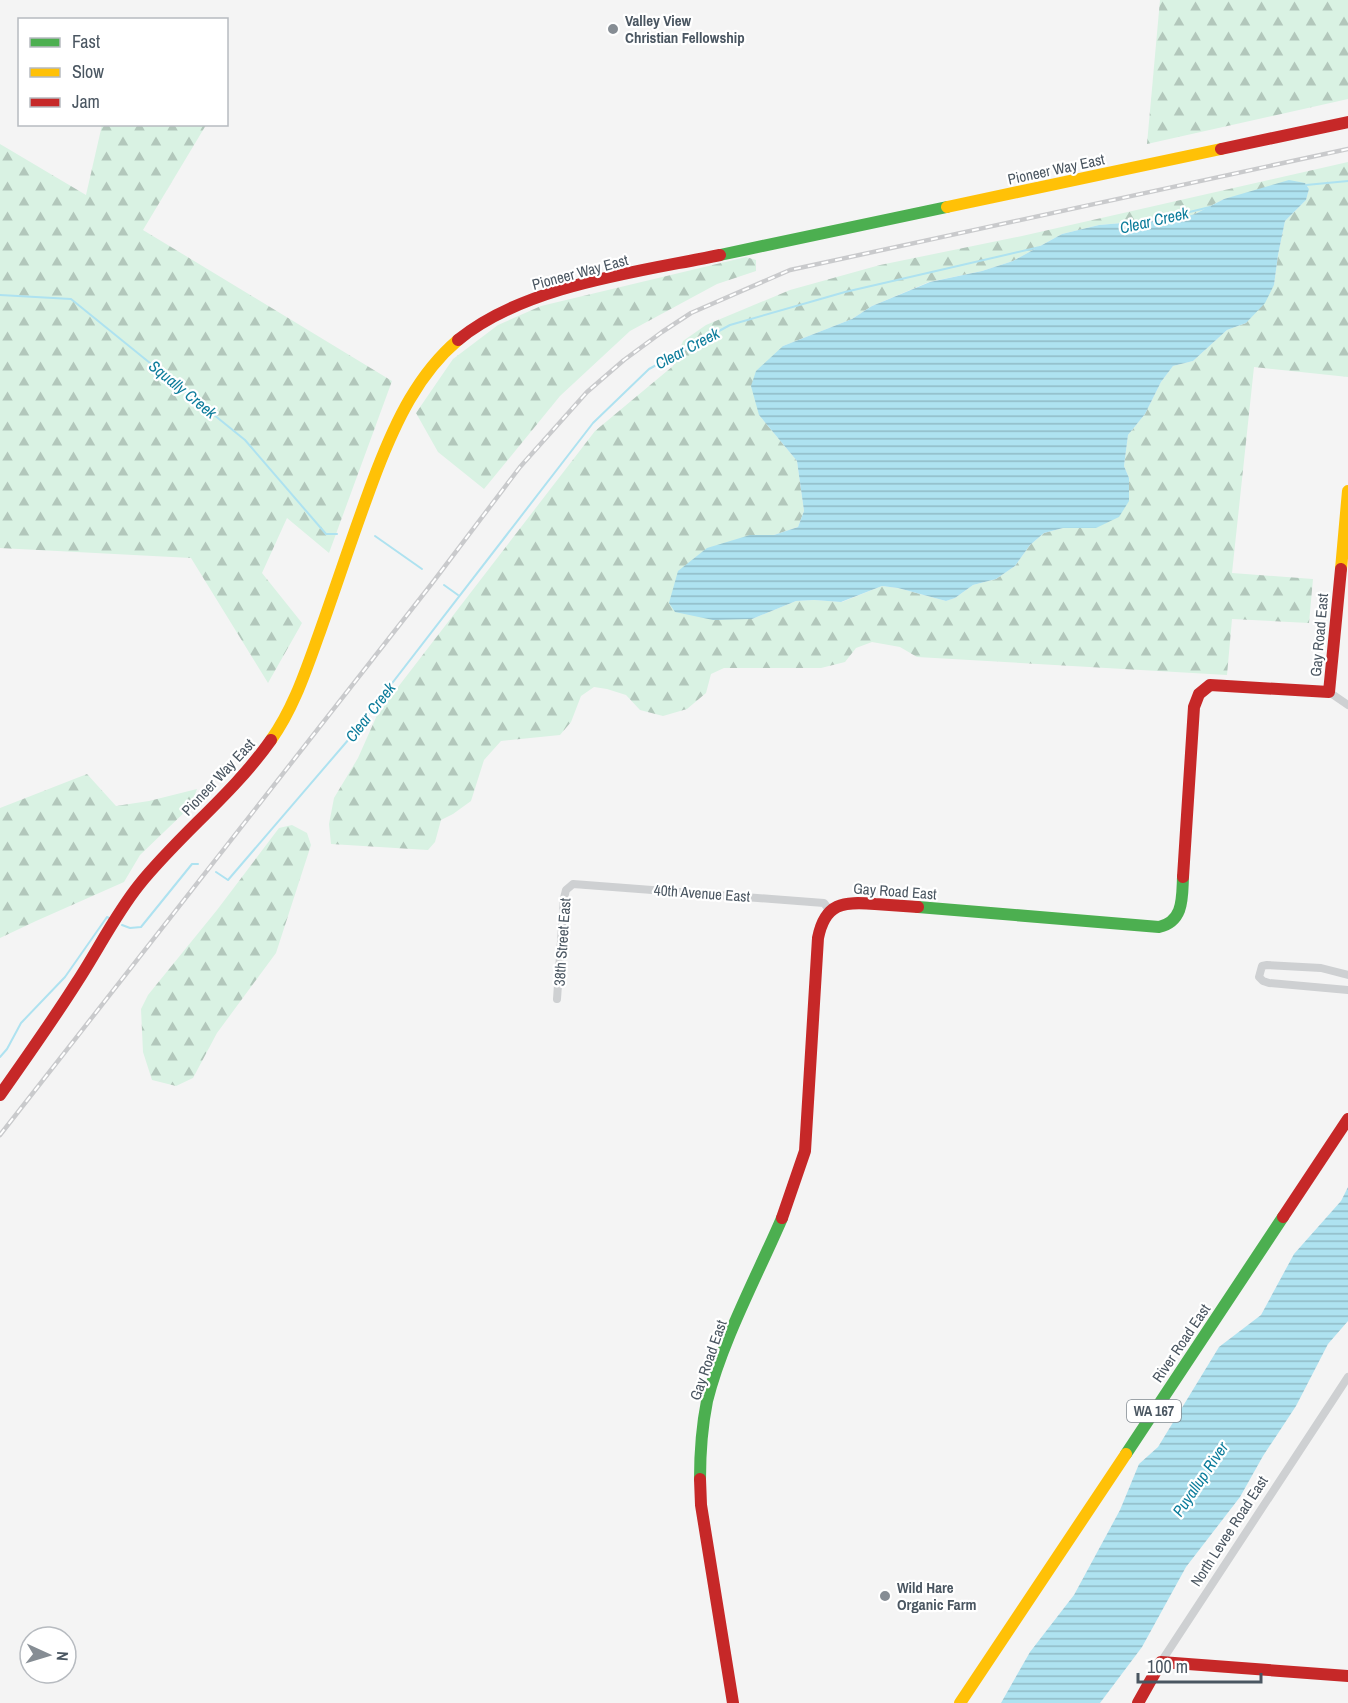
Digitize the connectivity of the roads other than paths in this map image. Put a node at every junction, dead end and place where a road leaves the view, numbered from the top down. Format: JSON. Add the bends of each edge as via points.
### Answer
{"nodes":[{"id":1,"x":1348,"y":122,"type":"edge"},
{"id":2,"x":1348,"y":491,"type":"edge"},
{"id":3,"x":1347,"y":526,"type":"edge"},
{"id":4,"x":1329,"y":692,"type":"junction"},
{"id":5,"x":1348,"y":705,"type":"edge"},
{"id":6,"x":569,"y":886,"type":"joint"},
{"id":7,"x":830,"y":911,"type":"junction"},
{"id":8,"x":1348,"y":975,"type":"edge"},
{"id":9,"x":1348,"y":990,"type":"edge"},
{"id":10,"x":557,"y":999,"type":"dead end"},
{"id":11,"x":0,"y":1095,"type":"edge"},
{"id":12,"x":1348,"y":1119,"type":"edge"},
{"id":13,"x":1348,"y":1377,"type":"edge"},
{"id":14,"x":1161,"y":1662,"type":"junction"},
{"id":15,"x":1348,"y":1676,"type":"edge"},
{"id":16,"x":733,"y":1703,"type":"edge"},
{"id":17,"x":960,"y":1703,"type":"edge"},
{"id":18,"x":1138,"y":1703,"type":"edge"}],
"edges":[{"from":1,"to":11,"type":"main road","name":"Pioneer Way East","via":[[582,284],[517,305],[467,334],[448,349],[422,380],[396,425],[301,686],[278,731],[258,759],[139,885]]},
{"from":2,"to":3,"type":"main road","name":"Gay Road East"},
{"from":3,"to":4,"type":"main road","name":"Gay Road East"},
{"from":4,"to":5,"type":"street"},
{"from":4,"to":7,"type":"main road","name":"Gay Road East","via":[[1216,685],[1199,694],[1190,737],[1181,907],[1173,923],[1159,927],[851,902],[838,904]]},
{"from":6,"to":7,"type":"street","name":"40th Avenue East","via":[[824,903]]},
{"from":6,"to":10,"type":"street","name":"38th Street East","via":[[564,898]]},
{"from":7,"to":16,"type":"main road","name":"Gay Road East","via":[[819,938],[805,1151],[784,1213],[720,1360],[702,1432],[701,1505]]},
{"from":8,"to":9,"type":"street","via":[[1321,968],[1267,965],[1262,966],[1259,977],[1269,983]]},
{"from":12,"to":17,"type":"main road","name":"River Road East","number":"WA 167"},
{"from":13,"to":14,"type":"street","name":"North Levee Road East"},
{"from":14,"to":15,"type":"main road"},
{"from":14,"to":18,"type":"main road","name":"North Levee Road East"}]}
